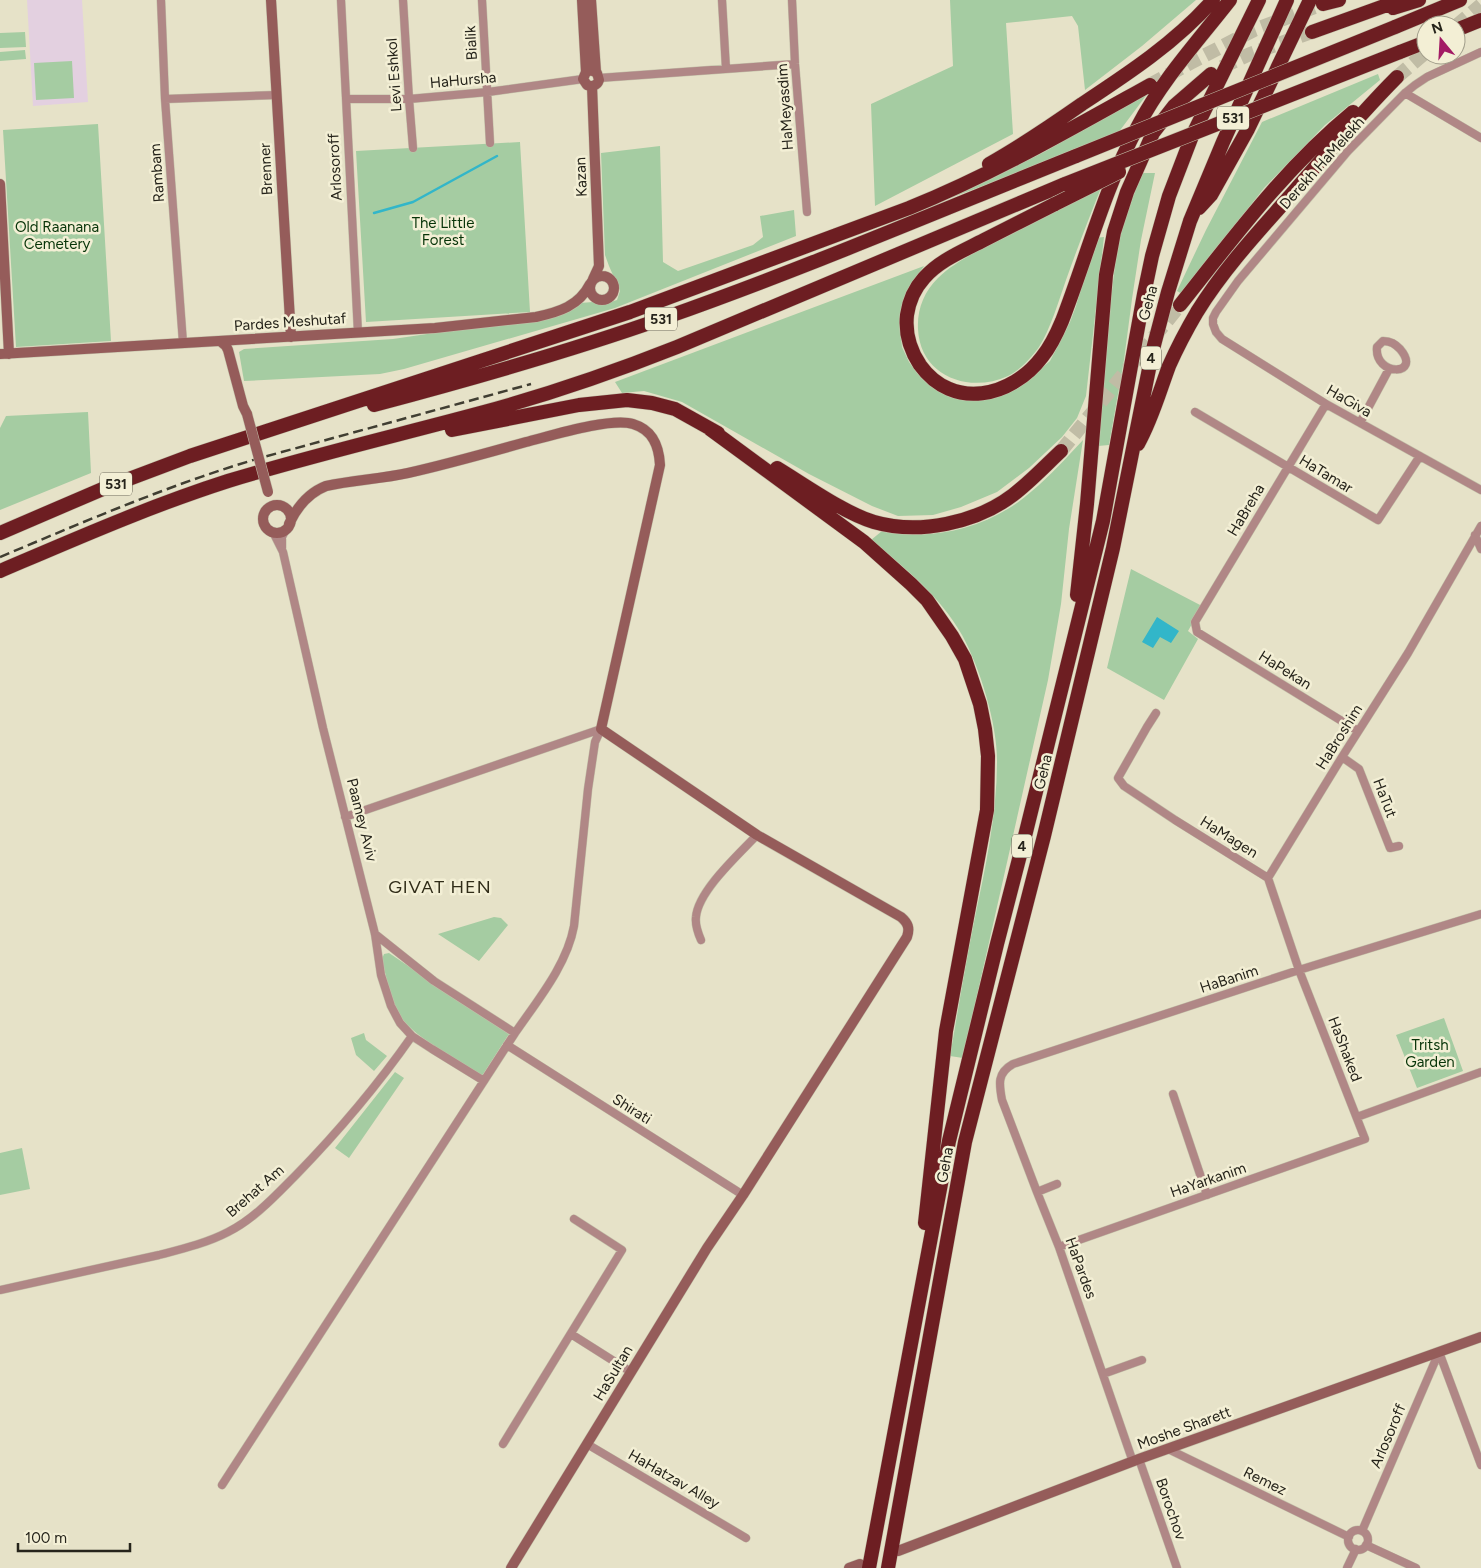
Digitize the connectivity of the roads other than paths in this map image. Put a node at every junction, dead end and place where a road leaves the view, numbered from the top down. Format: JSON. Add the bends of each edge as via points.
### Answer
{"nodes":[{"id":1,"x":161,"y":0,"type":"edge"},
{"id":2,"x":272,"y":0,"type":"edge"},
{"id":3,"x":340,"y":0,"type":"edge"},
{"id":4,"x":403,"y":0,"type":"edge"},
{"id":5,"x":482,"y":0,"type":"edge"},
{"id":6,"x":582,"y":0,"type":"edge"},
{"id":7,"x":592,"y":0,"type":"edge"},
{"id":8,"x":722,"y":0,"type":"edge"},
{"id":9,"x":792,"y":0,"type":"edge"},
{"id":10,"x":1213,"y":0,"type":"edge"},
{"id":11,"x":1230,"y":0,"type":"edge"},
{"id":12,"x":1259,"y":0,"type":"edge"},
{"id":13,"x":1287,"y":0,"type":"edge"},
{"id":14,"x":1401,"y":0,"type":"edge"},
{"id":15,"x":1419,"y":0,"type":"edge"},
{"id":16,"x":1460,"y":0,"type":"edge"},
{"id":17,"x":1327,"y":1,"type":"edge"},
{"id":18,"x":1481,"y":20,"type":"edge"},
{"id":19,"x":1334,"y":24,"type":"junction"},
{"id":20,"x":1466,"y":26,"type":"edge"},
{"id":21,"x":1312,"y":32,"type":"tunnel mouth"},
{"id":22,"x":1416,"y":46,"type":"edge"},
{"id":23,"x":1481,"y":52,"type":"edge"},
{"id":24,"x":795,"y":64,"type":"junction"},
{"id":25,"x":726,"y":69,"type":"junction"},
{"id":26,"x":1211,"y":74,"type":"tunnel mouth"},
{"id":27,"x":591,"y":75,"type":"junction"},
{"id":28,"x":1150,"y":85,"type":"tunnel mouth"},
{"id":29,"x":488,"y":92,"type":"junction"},
{"id":30,"x":1405,"y":92,"type":"junction"},
{"id":31,"x":277,"y":95,"type":"junction"},
{"id":32,"x":165,"y":99,"type":"junction"},
{"id":33,"x":346,"y":99,"type":"junction"},
{"id":34,"x":409,"y":99,"type":"junction"},
{"id":35,"x":1230,"y":119,"type":"junction"},
{"id":36,"x":1481,"y":138,"type":"edge"},
{"id":37,"x":490,"y":143,"type":"dead end"},
{"id":38,"x":413,"y":148,"type":"dead end"},
{"id":39,"x":0,"y":184,"type":"edge"},
{"id":40,"x":807,"y":212,"type":"dead end"},
{"id":41,"x":1193,"y":214,"type":"junction"},
{"id":42,"x":860,"y":227,"type":"junction"},
{"id":43,"x":2,"y":265,"type":"edge"},
{"id":44,"x":599,"y":266,"type":"junction"},
{"id":45,"x":607,"y":277,"type":"junction"},
{"id":46,"x":592,"y":282,"type":"junction"},
{"id":47,"x":596,"y":298,"type":"junction"},
{"id":48,"x":579,"y":300,"type":"junction"},
{"id":49,"x":1180,"y":305,"type":"tunnel mouth"},
{"id":50,"x":1214,"y":324,"type":"joint"},
{"id":51,"x":358,"y":333,"type":"junction"},
{"id":52,"x":291,"y":337,"type":"junction"},
{"id":53,"x":245,"y":340,"type":"junction"},
{"id":54,"x":220,"y":341,"type":"junction"},
{"id":55,"x":183,"y":343,"type":"junction"},
{"id":56,"x":4,"y":354,"type":"edge"},
{"id":57,"x":1389,"y":369,"type":"dead end"},
{"id":58,"x":1326,"y":404,"type":"junction"},
{"id":59,"x":1195,"y":412,"type":"dead end"},
{"id":60,"x":247,"y":414,"type":"junction"},
{"id":61,"x":1360,"y":422,"type":"junction"},
{"id":62,"x":710,"y":428,"type":"junction"},
{"id":63,"x":233,"y":442,"type":"junction"},
{"id":64,"x":1061,"y":451,"type":"tunnel mouth"},
{"id":65,"x":1132,"y":453,"type":"junction"},
{"id":66,"x":1420,"y":456,"type":"junction"},
{"id":67,"x":1288,"y":467,"type":"junction"},
{"id":68,"x":226,"y":482,"type":"junction"},
{"id":69,"x":1481,"y":490,"type":"edge"},
{"id":70,"x":268,"y":492,"type":"junction"},
{"id":71,"x":304,"y":501,"type":"junction"},
{"id":72,"x":281,"y":506,"type":"junction"},
{"id":73,"x":267,"y":509,"type":"junction"},
{"id":74,"x":1481,"y":526,"type":"edge"},
{"id":75,"x":287,"y":527,"type":"junction"},
{"id":76,"x":273,"y":532,"type":"junction"},
{"id":77,"x":0,"y":533,"type":"edge"},
{"id":78,"x":1475,"y":535,"type":"junction"},
{"id":79,"x":1481,"y":549,"type":"edge"},
{"id":80,"x":283,"y":552,"type":"junction"},
{"id":81,"x":3,"y":570,"type":"edge"},
{"id":82,"x":1197,"y":632,"type":"joint"},
{"id":83,"x":1060,"y":696,"type":"junction"},
{"id":84,"x":1156,"y":713,"type":"dead end"},
{"id":85,"x":600,"y":730,"type":"junction"},
{"id":86,"x":1358,"y":731,"type":"junction"},
{"id":87,"x":1342,"y":758,"type":"junction"},
{"id":88,"x":345,"y":817,"type":"junction"},
{"id":89,"x":757,"y":835,"type":"junction"},
{"id":90,"x":1399,"y":846,"type":"dead end"},
{"id":91,"x":1268,"y":878,"type":"junction"},
{"id":92,"x":1481,"y":914,"type":"edge"},
{"id":93,"x":375,"y":934,"type":"junction"},
{"id":94,"x":701,"y":940,"type":"dead end"},
{"id":95,"x":1299,"y":970,"type":"junction"},
{"id":96,"x":514,"y":1033,"type":"junction"},
{"id":97,"x":412,"y":1036,"type":"junction"},
{"id":98,"x":507,"y":1045,"type":"junction"},
{"id":99,"x":1481,"y":1072,"type":"edge"},
{"id":100,"x":484,"y":1081,"type":"junction"},
{"id":101,"x":1000,"y":1086,"type":"joint"},
{"id":102,"x":1173,"y":1094,"type":"dead end"},
{"id":103,"x":1357,"y":1117,"type":"junction"},
{"id":104,"x":1365,"y":1139,"type":"joint"},
{"id":105,"x":1058,"y":1184,"type":"dead end"},
{"id":106,"x":1036,"y":1192,"type":"junction"},
{"id":107,"x":743,"y":1195,"type":"junction"},
{"id":108,"x":1207,"y":1195,"type":"junction"},
{"id":109,"x":574,"y":1218,"type":"dead end"},
{"id":110,"x":1059,"y":1247,"type":"junction"},
{"id":111,"x":0,"y":1290,"type":"edge"},
{"id":112,"x":915,"y":1324,"type":"junction"},
{"id":113,"x":570,"y":1334,"type":"junction"},
{"id":114,"x":1481,"y":1337,"type":"edge"},
{"id":115,"x":1439,"y":1352,"type":"junction"},
{"id":116,"x":1142,"y":1360,"type":"dead end"},
{"id":117,"x":631,"y":1372,"type":"junction"},
{"id":118,"x":1103,"y":1374,"type":"junction"},
{"id":119,"x":503,"y":1444,"type":"dead end"},
{"id":120,"x":587,"y":1444,"type":"junction"},
{"id":121,"x":1168,"y":1449,"type":"junction"},
{"id":122,"x":1136,"y":1460,"type":"junction"},
{"id":123,"x":1481,"y":1465,"type":"edge"},
{"id":124,"x":222,"y":1485,"type":"dead end"},
{"id":125,"x":1362,"y":1531,"type":"junction"},
{"id":126,"x":1349,"y":1537,"type":"junction"},
{"id":127,"x":746,"y":1538,"type":"dead end"},
{"id":128,"x":1366,"y":1545,"type":"junction"},
{"id":129,"x":1356,"y":1549,"type":"junction"},
{"id":130,"x":898,"y":1551,"type":"dead end"},
{"id":131,"x":864,"y":1566,"type":"edge"},
{"id":132,"x":511,"y":1568,"type":"edge"},
{"id":133,"x":849,"y":1568,"type":"edge"},
{"id":134,"x":888,"y":1568,"type":"edge"},
{"id":135,"x":1177,"y":1568,"type":"edge"},
{"id":136,"x":1347,"y":1568,"type":"edge"},
{"id":137,"x":1416,"y":1568,"type":"edge"}],
"edges":[{"from":1,"to":32,"type":"street","name":"Rambam"},
{"from":2,"to":31,"type":"street","name":"Brenner"},
{"from":3,"to":33,"type":"street","name":"Arlosoroff"},
{"from":4,"to":34,"type":"street","name":"Levi Eshkol"},
{"from":5,"to":29,"type":"street","name":"Bialik"},
{"from":6,"to":27,"type":"street"},
{"from":7,"to":27,"type":"street"},
{"from":8,"to":25,"type":"street"},
{"from":9,"to":24,"type":"street","name":"HaMeyasdim"},
{"from":10,"to":42,"type":"highway","via":[[1191,24],[1156,53],[1033,137],[962,178]]},
{"from":11,"to":35,"type":"highway","bridge":true,"via":[[1164,85],[1134,132],[1116,171],[1062,321],[1042,357],[1014,383],[989,393],[968,394],[951,389],[923,369],[912,351],[906,322],[912,295],[931,271],[952,256],[1055,204]]},
{"from":12,"to":83,"type":"highway","name":"Geha","number":"4","via":[[1192,136],[1169,196],[1144,294],[1103,522]]},
{"from":13,"to":41,"type":"highway","name":"Geha","number":"4"},
{"from":14,"to":19,"type":"highway"},
{"from":15,"to":19,"type":"highway"},
{"from":16,"to":63,"type":"highway","number":"531","bridge":true,"via":[[664,318],[558,354]]},
{"from":17,"to":41,"type":"highway","via":[[1211,195]]},
{"from":18,"to":20,"type":"highway"},
{"from":19,"to":21,"type":"highway"},
{"from":22,"to":35,"type":"highway","number":"531","bridge":true},
{"from":23,"to":30,"type":"street","name":"Derekh HaMelekh"},
{"from":24,"to":25,"type":"street","name":"HaHursha"},
{"from":24,"to":40,"type":"street","name":"HaMeyasdim"},
{"from":25,"to":27,"type":"street","name":"HaHursha"},
{"from":26,"to":83,"type":"highway","via":[[1174,106],[1153,134],[1127,192],[1114,232],[1106,275],[1078,583]]},
{"from":27,"to":29,"type":"street","name":"HaHursha"},
{"from":27,"to":44,"type":"street","name":"Kazan","via":[[587,85],[592,86]]},
{"from":28,"to":42,"type":"highway","via":[[981,177]]},
{"from":29,"to":34,"type":"street","name":"HaHursha"},
{"from":29,"to":37,"type":"street","name":"Bialik"},
{"from":30,"to":36,"type":"street"},
{"from":30,"to":50,"type":"street","name":"Derekh HaMelekh","via":[[1348,151],[1238,281],[1216,312]]},
{"from":31,"to":32,"type":"street"},
{"from":31,"to":52,"type":"street","name":"Brenner"},
{"from":32,"to":55,"type":"street","name":"Rambam"},
{"from":33,"to":34,"type":"street","name":"HaHursha"},
{"from":33,"to":51,"type":"street","name":"Arlosoroff"},
{"from":34,"to":38,"type":"street","name":"Levi Eshkol"},
{"from":35,"to":68,"type":"highway","number":"531","bridge":true,"via":[[1065,184],[627,367],[486,411]]},
{"from":39,"to":43,"type":"street"},
{"from":41,"to":65,"type":"highway","name":"Geha","number":"4","via":[[1153,350]]},
{"from":42,"to":63,"type":"highway","via":[[630,312]]},
{"from":43,"to":56,"type":"street"},
{"from":44,"to":45,"type":"street"},
{"from":44,"to":46,"type":"street","name":"Kazan"},
{"from":45,"to":46,"type":"street","via":[[600,276]]},
{"from":45,"to":47,"type":"street","via":[[614,286],[612,294],[607,299]]},
{"from":46,"to":47,"type":"street","via":[[590,292]]},
{"from":46,"to":48,"type":"street","name":"Pardes Meshutaf"},
{"from":47,"to":48,"type":"street","name":"Pardes Meshutaf"},
{"from":48,"to":51,"type":"street","name":"Pardes Meshutaf","via":[[559,311],[536,317]]},
{"from":49,"to":65,"type":"highway","via":[[1276,185],[1350,115],[1396,78],[1278,209],[1212,290],[1176,351],[1148,427]]},
{"from":50,"to":58,"type":"street","name":"HaGiva","via":[[1222,339]]},
{"from":51,"to":52,"type":"street","name":"Pardes Meshutaf"},
{"from":52,"to":53,"type":"street","name":"Pardes Meshutaf"},
{"from":53,"to":54,"type":"street","name":"Pardes Meshutaf"},
{"from":53,"to":60,"type":"street","via":[[236,353]]},
{"from":54,"to":55,"type":"street","name":"Pardes Meshutaf"},
{"from":54,"to":60,"type":"street","via":[[228,350]]},
{"from":55,"to":56,"type":"street","name":"Pardes Meshutaf"},
{"from":57,"to":61,"type":"street"},
{"from":58,"to":61,"type":"street","name":"HaGiva"},
{"from":58,"to":67,"type":"street","name":"HaBreha"},
{"from":59,"to":67,"type":"street","name":"HaTamar"},
{"from":60,"to":70,"type":"street","bridge":true},
{"from":61,"to":66,"type":"street","name":"HaGiva"},
{"from":62,"to":64,"type":"highway","via":[[854,514],[873,522],[907,527],[954,522],[993,508],[1028,483]]},
{"from":62,"to":68,"type":"highway","via":[[675,409],[652,403],[606,401],[466,426]]},
{"from":62,"to":112,"type":"highway","via":[[864,542],[912,584],[952,636],[965,660],[980,704],[988,756],[987,810],[946,1031]]},
{"from":63,"to":77,"type":"highway","number":"531","via":[[105,488]]},
{"from":65,"to":134,"type":"highway","name":"Geha","number":"4","via":[[1113,548],[1044,836],[965,1142]]},
{"from":66,"to":67,"type":"street","name":"HaTamar","via":[[1378,520]]},
{"from":66,"to":69,"type":"street","name":"HaGiva"},
{"from":67,"to":82,"type":"street","name":"HaBreha","via":[[1195,622]]},
{"from":68,"to":81,"type":"highway","number":"531","via":[[126,518]]},
{"from":70,"to":72,"type":"street"},
{"from":70,"to":73,"type":"street"},
{"from":71,"to":72,"type":"street"},
{"from":71,"to":75,"type":"street"},
{"from":71,"to":85,"type":"street","via":[[326,486],[405,474],[573,429],[621,422],[632,423],[652,435],[660,464]]},
{"from":72,"to":73,"type":"street"},
{"from":72,"to":75,"type":"street","via":[[290,514]]},
{"from":73,"to":76,"type":"street","via":[[264,523]]},
{"from":74,"to":78,"type":"street","name":"HaBroshim"},
{"from":75,"to":76,"type":"street"},
{"from":75,"to":80,"type":"street","name":"Paamey Aviv","via":[[282,536]]},
{"from":76,"to":80,"type":"street","name":"Paamey Aviv"},
{"from":78,"to":79,"type":"street"},
{"from":78,"to":86,"type":"street","name":"HaBroshim","via":[[1408,653]]},
{"from":80,"to":88,"type":"street","name":"Paamey Aviv"},
{"from":82,"to":86,"type":"street","name":"HaPekan"},
{"from":83,"to":112,"type":"highway","name":"Geha","number":"4","via":[[949,1141]]},
{"from":84,"to":91,"type":"street","name":"HaMagen","via":[[1118,778],[1124,786]]},
{"from":85,"to":88,"type":"street"},
{"from":85,"to":89,"type":"street"},
{"from":85,"to":96,"type":"street","via":[[595,742],[588,789],[572,937],[548,985]]},
{"from":86,"to":87,"type":"street","name":"HaBroshim"},
{"from":87,"to":90,"type":"street","name":"HaTut","via":[[1359,769],[1390,848]]},
{"from":87,"to":91,"type":"street","name":"HaBroshim"},
{"from":88,"to":93,"type":"street","name":"Paamey Aviv"},
{"from":89,"to":94,"type":"street","via":[[699,902],[696,917]]},
{"from":89,"to":107,"type":"street","name":"HaSultan","via":[[901,917],[909,932]]},
{"from":91,"to":95,"type":"street"},
{"from":92,"to":95,"type":"street","name":"HaBanim"},
{"from":93,"to":96,"type":"street","via":[[445,989]]},
{"from":93,"to":97,"type":"street","name":"Paamey Aviv","via":[[381,975],[391,1006]]},
{"from":95,"to":101,"type":"street","name":"HaBanim","via":[[1013,1064],[1005,1068]]},
{"from":95,"to":103,"type":"street","name":"HaShaked"},
{"from":96,"to":98,"type":"street"},
{"from":97,"to":100,"type":"street","name":"Paamey Aviv"},
{"from":97,"to":111,"type":"street","name":"Brehat Am","via":[[332,1138],[276,1195],[227,1232],[183,1249]]},
{"from":98,"to":100,"type":"street"},
{"from":98,"to":107,"type":"street","name":"Shirati"},
{"from":99,"to":103,"type":"street"},
{"from":100,"to":124,"type":"street"},
{"from":101,"to":106,"type":"street","name":"HaPardes","via":[[1002,1100]]},
{"from":102,"to":108,"type":"street"},
{"from":103,"to":104,"type":"street","name":"HaShaked"},
{"from":104,"to":108,"type":"street","name":"HaYarkanim"},
{"from":105,"to":106,"type":"street"},
{"from":106,"to":110,"type":"street","name":"HaPardes"},
{"from":107,"to":117,"type":"street","name":"HaSultan"},
{"from":108,"to":110,"type":"street","name":"HaYarkanim"},
{"from":109,"to":113,"type":"street","via":[[622,1250]]},
{"from":110,"to":118,"type":"street","name":"HaPardes"},
{"from":112,"to":131,"type":"highway","name":"Geha","number":"4"},
{"from":113,"to":117,"type":"street"},
{"from":113,"to":119,"type":"street"},
{"from":114,"to":115,"type":"street","name":"Moshe Sharett"},
{"from":115,"to":121,"type":"street","name":"Moshe Sharett"},
{"from":115,"to":123,"type":"street"},
{"from":115,"to":125,"type":"street","name":"Arlosoroff"},
{"from":116,"to":118,"type":"street"},
{"from":117,"to":120,"type":"street","name":"HaSultan"},
{"from":118,"to":122,"type":"street","name":"HaPardes"},
{"from":120,"to":127,"type":"street","name":"HaHatzav Alley"},
{"from":120,"to":132,"type":"street","name":"HaSultan"},
{"from":121,"to":122,"type":"street","name":"Moshe Sharett"},
{"from":121,"to":126,"type":"street","name":"Remez"},
{"from":122,"to":130,"type":"street","name":"Moshe Sharett"},
{"from":122,"to":135,"type":"street","name":"Borochov"},
{"from":125,"to":126,"type":"street","via":[[1356,1530]]},
{"from":125,"to":128,"type":"street","via":[[1367,1536]]},
{"from":126,"to":129,"type":"street","via":[[1350,1546]]},
{"from":128,"to":129,"type":"street"},
{"from":128,"to":137,"type":"street"},
{"from":129,"to":136,"type":"street"},
{"from":131,"to":133,"type":"street"}]}
